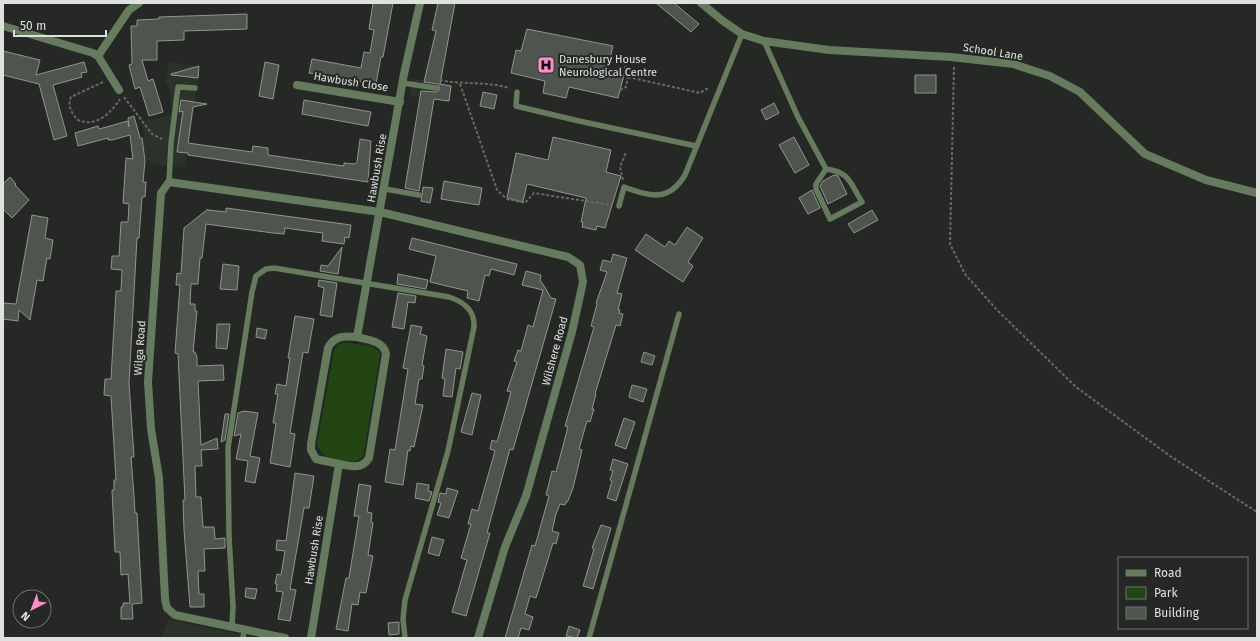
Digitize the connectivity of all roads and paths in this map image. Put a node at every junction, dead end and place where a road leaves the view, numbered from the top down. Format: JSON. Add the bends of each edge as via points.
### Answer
{"nodes":[{"id":1,"x":139,"y":3,"type":"edge"},
{"id":2,"x":420,"y":3,"type":"edge"},
{"id":3,"x":702,"y":3,"type":"edge"},
{"id":4,"x":3,"y":26,"type":"edge"},
{"id":5,"x":742,"y":34,"type":"junction"},
{"id":6,"x":764,"y":41,"type":"junction"},
{"id":7,"x":98,"y":56,"type":"junction"},
{"id":8,"x":636,"y":56,"type":"dead end"},
{"id":9,"x":954,"y":66,"type":"dead end"},
{"id":10,"x":628,"y":77,"type":"junction"},
{"id":11,"x":112,"y":78,"type":"junction"},
{"id":12,"x":439,"y":80,"type":"dead end"},
{"id":13,"x":403,"y":83,"type":"junction"},
{"id":14,"x":460,"y":84,"type":"junction"},
{"id":15,"x":298,"y":85,"type":"dead end"},
{"id":16,"x":195,"y":88,"type":"dead end"},
{"id":17,"x":436,"y":88,"type":"dead end"},
{"id":18,"x":119,"y":90,"type":"dead end"},
{"id":19,"x":620,"y":90,"type":"dead end"},
{"id":20,"x":719,"y":91,"type":"junction"},
{"id":21,"x":517,"y":92,"type":"joint"},
{"id":22,"x":400,"y":102,"type":"junction"},
{"id":23,"x":170,"y":143,"type":"junction"},
{"id":24,"x":696,"y":146,"type":"junction"},
{"id":25,"x":626,"y":152,"type":"dead end"},
{"id":26,"x":826,"y":170,"type":"junction"},
{"id":27,"x":169,"y":182,"type":"junction"},
{"id":28,"x":624,"y":187,"type":"junction"},
{"id":29,"x":385,"y":189,"type":"junction"},
{"id":30,"x":1257,"y":193,"type":"edge"},
{"id":31,"x":419,"y":195,"type":"dead end"},
{"id":32,"x":619,"y":206,"type":"joint"},
{"id":33,"x":380,"y":212,"type":"junction"},
{"id":34,"x":368,"y":284,"type":"junction"},
{"id":35,"x":679,"y":314,"type":"dead end"},
{"id":36,"x":358,"y":337,"type":"junction"},
{"id":37,"x":339,"y":464,"type":"junction"},
{"id":38,"x":1257,"y":512,"type":"edge"},
{"id":39,"x":232,"y":627,"type":"junction"},
{"id":40,"x":243,"y":634,"type":"edge"},
{"id":41,"x":285,"y":638,"type":"edge"},
{"id":42,"x":311,"y":638,"type":"edge"},
{"id":43,"x":405,"y":638,"type":"edge"},
{"id":44,"x":478,"y":638,"type":"edge"},
{"id":45,"x":589,"y":638,"type":"edge"}],
"edges":[{"from":1,"to":7,"type":"street","via":[[129,10]]},
{"from":2,"to":13,"type":"street","name":"Hawbush Rise"},
{"from":3,"to":5,"type":"street","name":"School Lane","via":[[723,22]]},
{"from":4,"to":7,"type":"street","via":[[88,50]]},
{"from":5,"to":6,"type":"street","name":"School Lane"},
{"from":5,"to":20,"type":"lane"},
{"from":6,"to":26,"type":"lane"},
{"from":6,"to":30,"type":"street","name":"School Lane","via":[[829,50],[951,57],[1013,64],[1050,76],[1080,92],[1145,154],[1206,180]]},
{"from":7,"to":11,"type":"street"},
{"from":8,"to":10,"type":"path","via":[[624,64]]},
{"from":9,"to":38,"type":"path","via":[[950,244],[965,274],[997,310],[1076,387],[1170,456]]},
{"from":10,"to":19,"type":"path","via":[[626,87]]},
{"from":10,"to":20,"type":"path","via":[[700,93],[706,89]]},
{"from":11,"to":18,"type":"street"},
{"from":11,"to":23,"type":"path","via":[[71,97],[70,108],[74,116],[82,122],[100,119],[115,108],[122,95],[152,134]]},
{"from":12,"to":14,"type":"path"},
{"from":13,"to":17,"type":"lane"},
{"from":13,"to":22,"type":"street","name":"Hawbush Rise"},
{"from":14,"to":21,"type":"path","via":[[491,84]]},
{"from":14,"to":32,"type":"path","via":[[497,190],[502,197],[525,203],[534,193]]},
{"from":15,"to":22,"type":"street","name":"Hawbush Close"},
{"from":16,"to":23,"type":"lane","via":[[178,87]]},
{"from":20,"to":24,"type":"lane"},
{"from":21,"to":24,"type":"lane","via":[[516,106]]},
{"from":22,"to":29,"type":"street","name":"Hawbush Rise"},
{"from":23,"to":27,"type":"lane"},
{"from":24,"to":28,"type":"lane","via":[[685,175],[674,189],[657,196]]},
{"from":25,"to":28,"type":"path","via":[[620,167]]},
{"from":26,"to":26,"type":"lane","via":[[839,171],[846,176],[862,202],[830,219],[816,189],[816,184]]},
{"from":27,"to":33,"type":"street"},
{"from":27,"to":39,"type":"street","name":"Wilga Road","via":[[161,193],[148,382],[151,429],[160,478],[165,599],[167,608],[175,615]]},
{"from":28,"to":32,"type":"lane"},
{"from":29,"to":31,"type":"lane"},
{"from":29,"to":33,"type":"street","name":"Hawbush Rise"},
{"from":33,"to":34,"type":"street","name":"Hawbush Rise"},
{"from":33,"to":44,"type":"street","name":"Wilshere Road","via":[[568,257],[580,265],[583,282],[572,332],[526,496],[505,546]]},
{"from":34,"to":36,"type":"street","name":"Hawbush Rise"},
{"from":34,"to":39,"type":"lane","via":[[274,268],[266,269],[256,276],[228,448]]},
{"from":34,"to":43,"type":"lane","via":[[454,299],[464,303],[474,318],[448,451],[405,600]]},
{"from":35,"to":45,"type":"lane"},
{"from":36,"to":37,"type":"street","via":[[338,337],[328,348],[311,444],[316,459]]},
{"from":36,"to":37,"type":"street","via":[[377,342],[386,354],[369,458],[359,467]]},
{"from":37,"to":42,"type":"street","name":"Hawbush Rise"},
{"from":39,"to":40,"type":"street","name":"Wilga Road"},
{"from":40,"to":41,"type":"street","name":"Wilga Road"}]}
